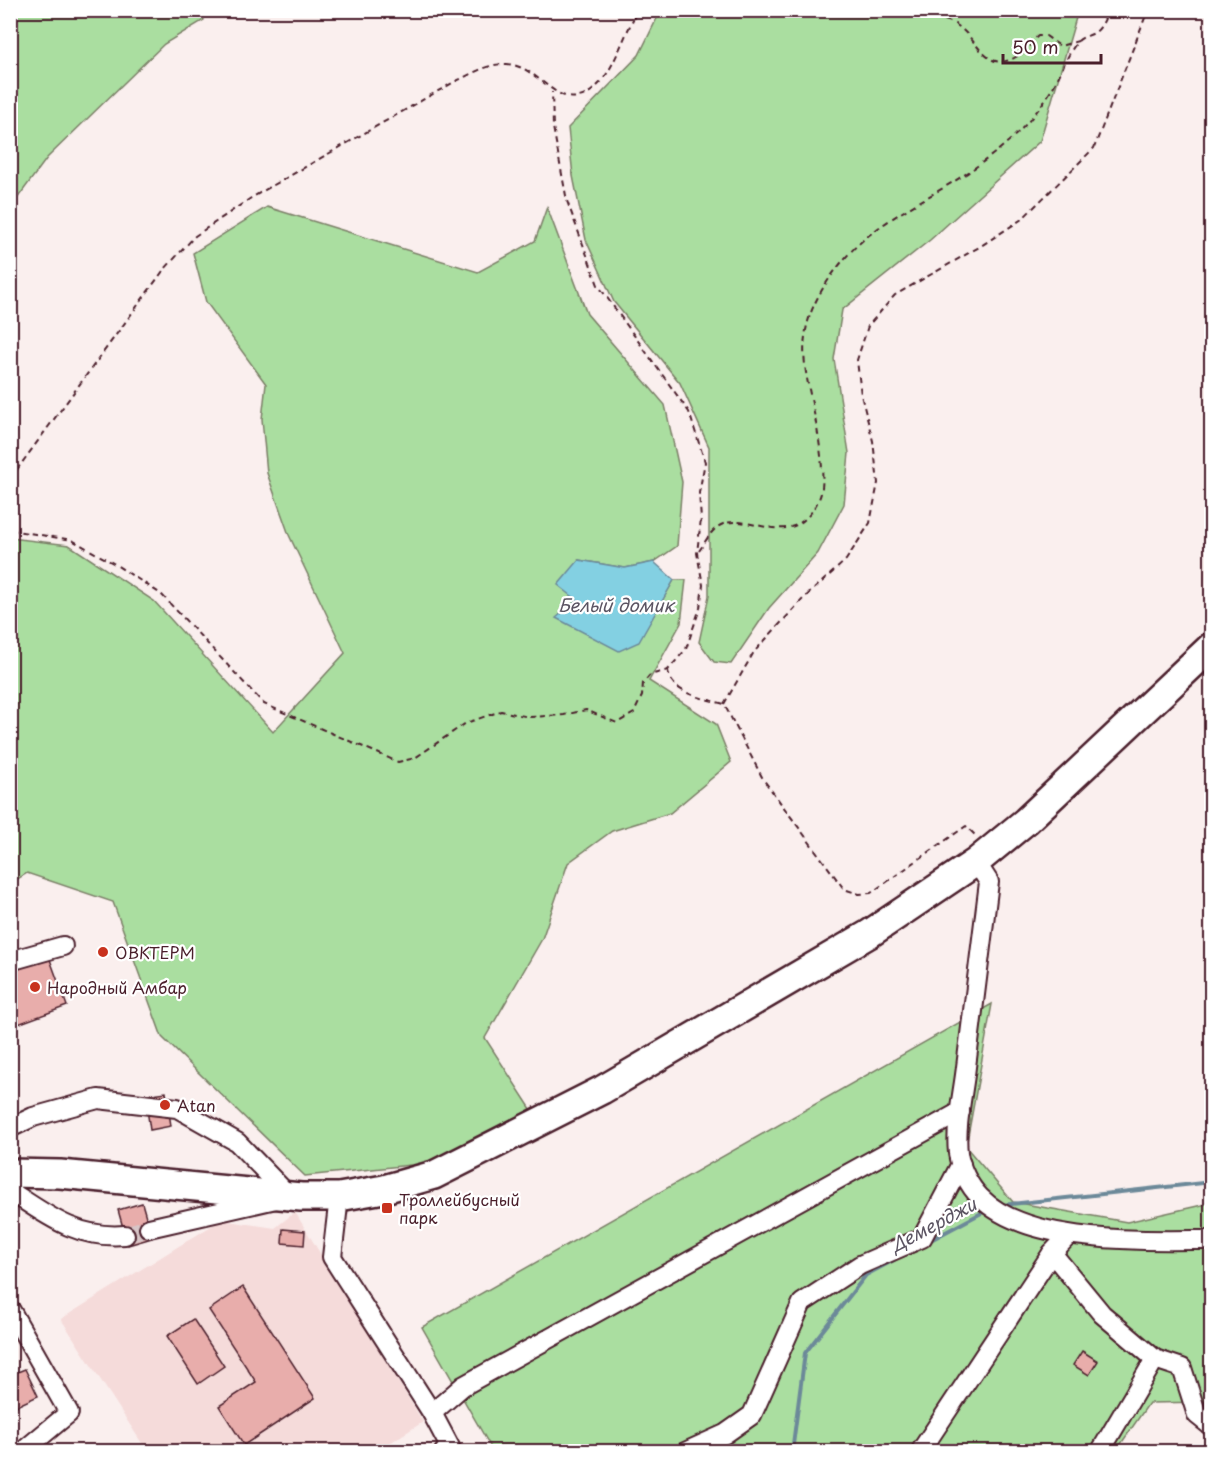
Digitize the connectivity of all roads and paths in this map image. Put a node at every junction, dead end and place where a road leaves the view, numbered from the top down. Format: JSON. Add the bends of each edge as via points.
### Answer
{"nodes":[{"id":1,"x":638,"y":10,"type":"edge"},
{"id":2,"x":915,"y":10,"type":"edge"},
{"id":3,"x":1109,"y":10,"type":"edge"},
{"id":4,"x":1148,"y":10,"type":"edge"},
{"id":5,"x":1078,"y":41,"type":"junction"},
{"id":6,"x":552,"y":92,"type":"junction"},
{"id":7,"x":10,"y":479,"type":"edge"},
{"id":8,"x":10,"y":530,"type":"edge"},
{"id":9,"x":697,"y":553,"type":"junction"},
{"id":10,"x":1212,"y":646,"type":"edge"},
{"id":11,"x":668,"y":670,"type":"junction"},
{"id":12,"x":724,"y":704,"type":"junction"},
{"id":13,"x":983,"y":856,"type":"junction"},
{"id":14,"x":63,"y":946,"type":"dead end"},
{"id":15,"x":10,"y":961,"type":"edge"},
{"id":16,"x":960,"y":1112,"type":"junction"},
{"id":17,"x":10,"y":1128,"type":"edge"},
{"id":18,"x":961,"y":1164,"type":"junction"},
{"id":19,"x":10,"y":1173,"type":"edge"},
{"id":20,"x":10,"y":1191,"type":"edge"},
{"id":21,"x":289,"y":1196,"type":"junction"},
{"id":22,"x":339,"y":1197,"type":"junction"},
{"id":23,"x":149,"y":1227,"type":"tunnel mouth"},
{"id":24,"x":1069,"y":1234,"type":"junction"},
{"id":25,"x":125,"y":1235,"type":"tunnel mouth"},
{"id":26,"x":1212,"y":1240,"type":"edge"},
{"id":27,"x":1052,"y":1253,"type":"junction"},
{"id":28,"x":10,"y":1309,"type":"edge"},
{"id":29,"x":1155,"y":1359,"type":"junction"},
{"id":30,"x":432,"y":1413,"type":"junction"},
{"id":31,"x":1212,"y":1427,"type":"edge"},
{"id":32,"x":22,"y":1452,"type":"edge"},
{"id":33,"x":444,"y":1452,"type":"edge"},
{"id":34,"x":685,"y":1452,"type":"edge"},
{"id":35,"x":920,"y":1452,"type":"edge"},
{"id":36,"x":1100,"y":1452,"type":"edge"}],
"edges":[{"from":1,"to":6,"type":"path","via":[[601,83],[585,96]]},
{"from":2,"to":5,"type":"path","via":[[957,25],[983,55],[995,61],[1025,51],[1038,36],[1046,36],[1060,46]]},
{"from":3,"to":5,"type":"path","via":[[1101,27]]},
{"from":4,"to":12,"type":"path","via":[[1094,148],[1022,219],[895,296],[868,327],[857,360],[878,483],[870,523],[846,560],[802,599],[754,652]]},
{"from":5,"to":9,"type":"path","via":[[1023,131],[974,168],[858,243],[822,291],[802,340],[803,366],[823,474],[820,498],[808,518],[792,527],[769,529],[741,521],[716,527]]},
{"from":6,"to":7,"type":"path","via":[[524,68],[506,63],[488,66],[251,198],[195,236],[163,271]]},
{"from":6,"to":9,"type":"path","via":[[553,127],[567,201],[598,285],[689,412],[705,462],[699,493]]},
{"from":8,"to":11,"type":"path","via":[[72,540],[113,563],[161,594],[264,704],[398,762],[415,758],[466,723],[501,711],[529,717],[586,710],[617,723],[634,713],[643,683],[650,675]]},
{"from":9,"to":11,"type":"path","via":[[703,585],[700,608],[686,649]]},
{"from":10,"to":13,"type":"highway","via":[[1026,821]]},
{"from":11,"to":12,"type":"path","via":[[669,680],[676,687]]},
{"from":12,"to":13,"type":"path","via":[[763,779],[844,889],[871,893],[966,826]]},
{"from":13,"to":16,"type":"street","via":[[989,882]]},
{"from":13,"to":22,"type":"highway","via":[[869,934],[602,1090],[434,1175],[398,1187]]},
{"from":14,"to":15,"type":"street"},
{"from":16,"to":18,"type":"street"},
{"from":16,"to":30,"type":"street","via":[[463,1386]]},
{"from":17,"to":21,"type":"street","via":[[33,1117],[98,1099],[177,1108],[237,1142]]},
{"from":18,"to":24,"type":"street","via":[[980,1197],[1007,1217]]},
{"from":18,"to":34,"type":"street","via":[[922,1238],[860,1265],[802,1303],[752,1415],[725,1434]]},
{"from":19,"to":21,"type":"highway","via":[[60,1174]]},
{"from":20,"to":25,"type":"street","via":[[61,1225],[107,1236]]},
{"from":21,"to":22,"type":"highway"},
{"from":21,"to":23,"type":"street"},
{"from":22,"to":30,"type":"street","via":[[332,1257]]},
{"from":24,"to":26,"type":"street","via":[[1116,1240]]},
{"from":24,"to":27,"type":"street"},
{"from":27,"to":29,"type":"street","via":[[1102,1314]]},
{"from":27,"to":35,"type":"street"},
{"from":28,"to":32,"type":"street","via":[[69,1413]]},
{"from":29,"to":31,"type":"street","via":[[1182,1368],[1197,1415]]},
{"from":29,"to":36,"type":"street"},
{"from":30,"to":33,"type":"street","via":[[450,1448]]}]}
